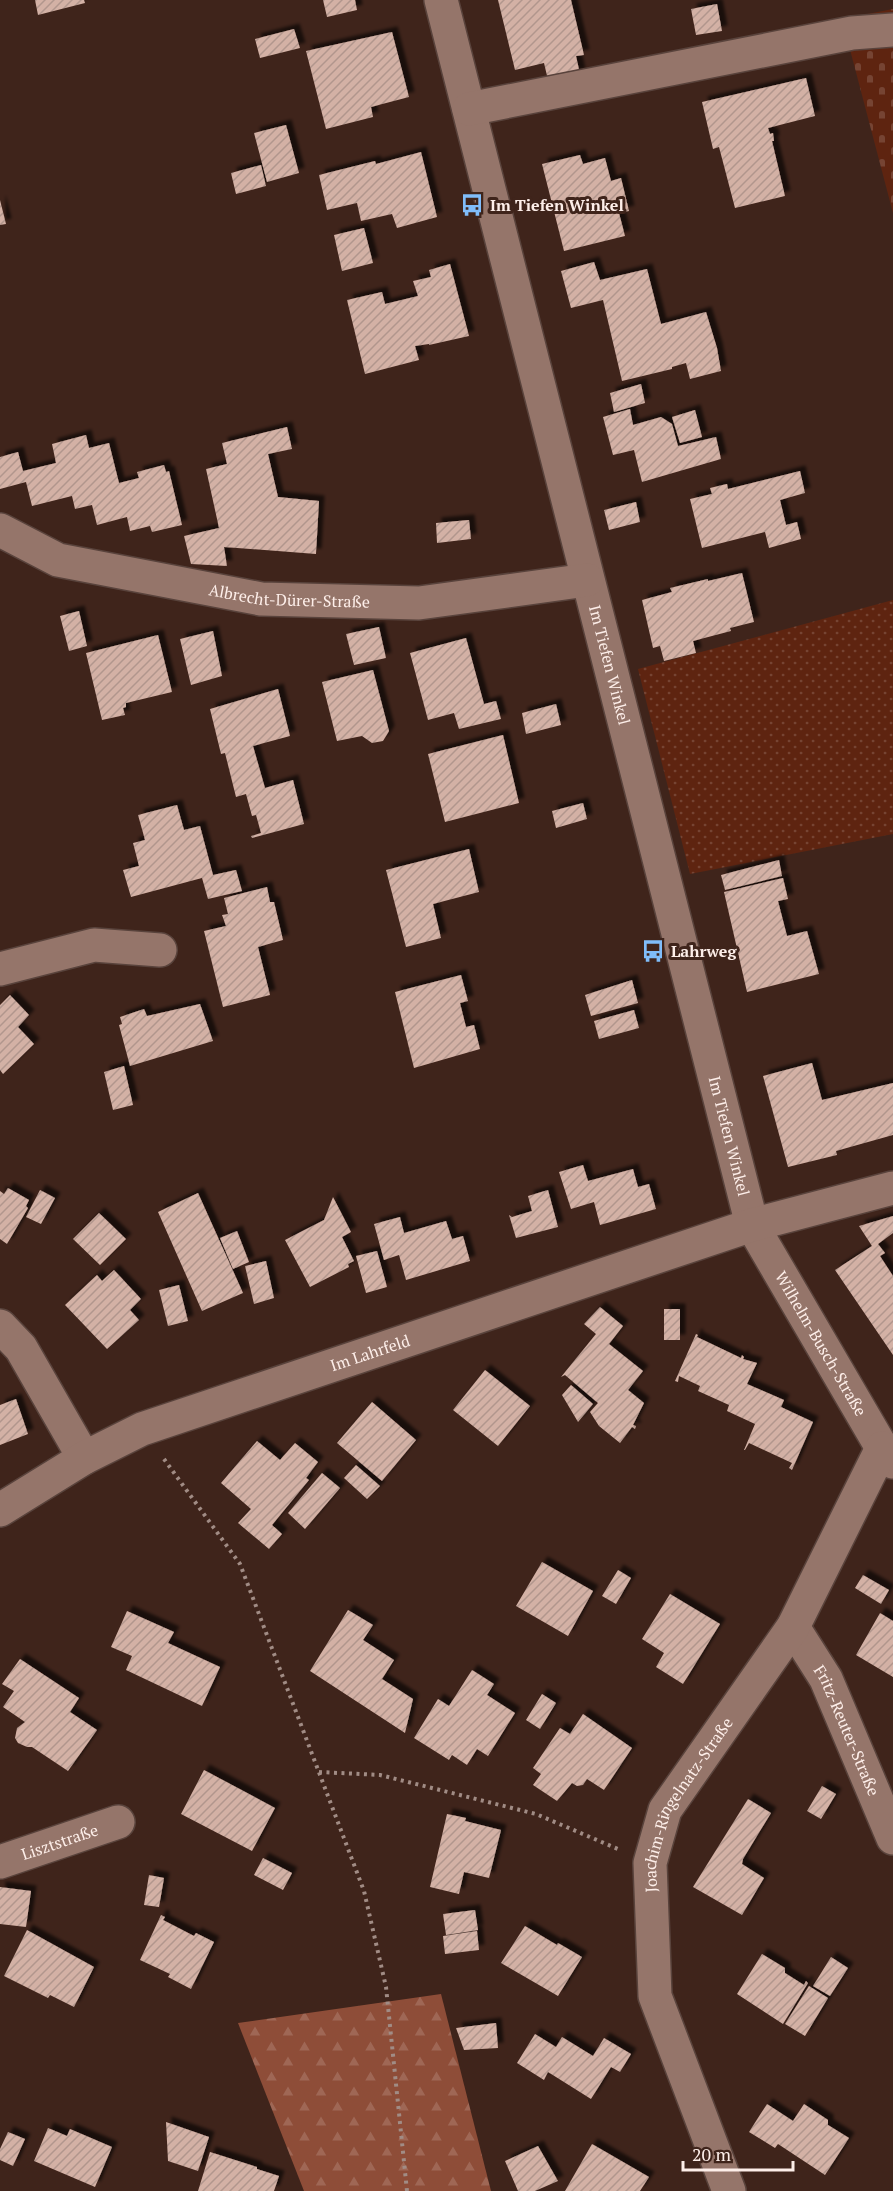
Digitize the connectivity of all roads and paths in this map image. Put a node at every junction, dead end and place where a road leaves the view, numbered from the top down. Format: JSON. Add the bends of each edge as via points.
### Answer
{"nodes":[{"id":1,"x":441,"y":0,"type":"edge"},
{"id":2,"x":893,"y":30,"type":"edge"},
{"id":3,"x":469,"y":109,"type":"junction"},
{"id":4,"x":0,"y":530,"type":"edge"},
{"id":5,"x":587,"y":580,"type":"junction"},
{"id":6,"x":159,"y":950,"type":"dead end"},
{"id":7,"x":0,"y":969,"type":"edge"},
{"id":8,"x":893,"y":1188,"type":"edge"},
{"id":9,"x":752,"y":1225,"type":"junction"},
{"id":10,"x":0,"y":1326,"type":"edge"},
{"id":11,"x":142,"y":1429,"type":"junction"},
{"id":12,"x":887,"y":1455,"type":"edge"},
{"id":13,"x":84,"y":1458,"type":"junction"},
{"id":14,"x":0,"y":1510,"type":"edge"},
{"id":15,"x":793,"y":1627,"type":"junction"},
{"id":16,"x":319,"y":1772,"type":"junction"},
{"id":17,"x":118,"y":1822,"type":"dead end"},
{"id":18,"x":893,"y":1839,"type":"edge"},
{"id":19,"x":0,"y":1862,"type":"edge"},
{"id":20,"x":650,"y":1863,"type":"junction"},
{"id":21,"x":407,"y":2191,"type":"edge"},
{"id":22,"x":729,"y":2191,"type":"edge"}],
"edges":[{"from":1,"to":3,"type":"street","name":"Im Tiefen Winkel"},
{"from":2,"to":3,"type":"street","via":[[852,33]]},
{"from":3,"to":5,"type":"street","name":"Im Tiefen Winkel"},
{"from":4,"to":5,"type":"street","name":"Albrecht-Dürer-Straße","via":[[58,560],[261,599],[419,603]]},
{"from":5,"to":9,"type":"street","name":"Im Tiefen Winkel"},
{"from":6,"to":7,"type":"street","via":[[94,945]]},
{"from":8,"to":9,"type":"street"},
{"from":9,"to":11,"type":"street","name":"Im Lahrfeld"},
{"from":9,"to":12,"type":"street","name":"Wilhelm-Busch-Straße"},
{"from":10,"to":13,"type":"street","via":[[21,1348]]},
{"from":11,"to":13,"type":"street","name":"Im Lahrfeld"},
{"from":11,"to":16,"type":"path","via":[[240,1564]]},
{"from":12,"to":15,"type":"street","name":"Joachim-Ringelnatz-Straße"},
{"from":13,"to":14,"type":"street","name":"Im Lahrfeld"},
{"from":15,"to":18,"type":"street","name":"Fritz-Reuter-Straße","via":[[826,1679]]},
{"from":15,"to":20,"type":"street","name":"Joachim-Ringelnatz-Straße","via":[[665,1810]]},
{"from":16,"to":20,"type":"path","via":[[380,1774],[536,1814]]},
{"from":16,"to":21,"type":"path","via":[[364,1891],[386,1987]]},
{"from":17,"to":19,"type":"street","name":"Lisztstraße"},
{"from":20,"to":22,"type":"street","name":"Joachim-Ringelnatz-Straße","via":[[655,1996]]}]}
